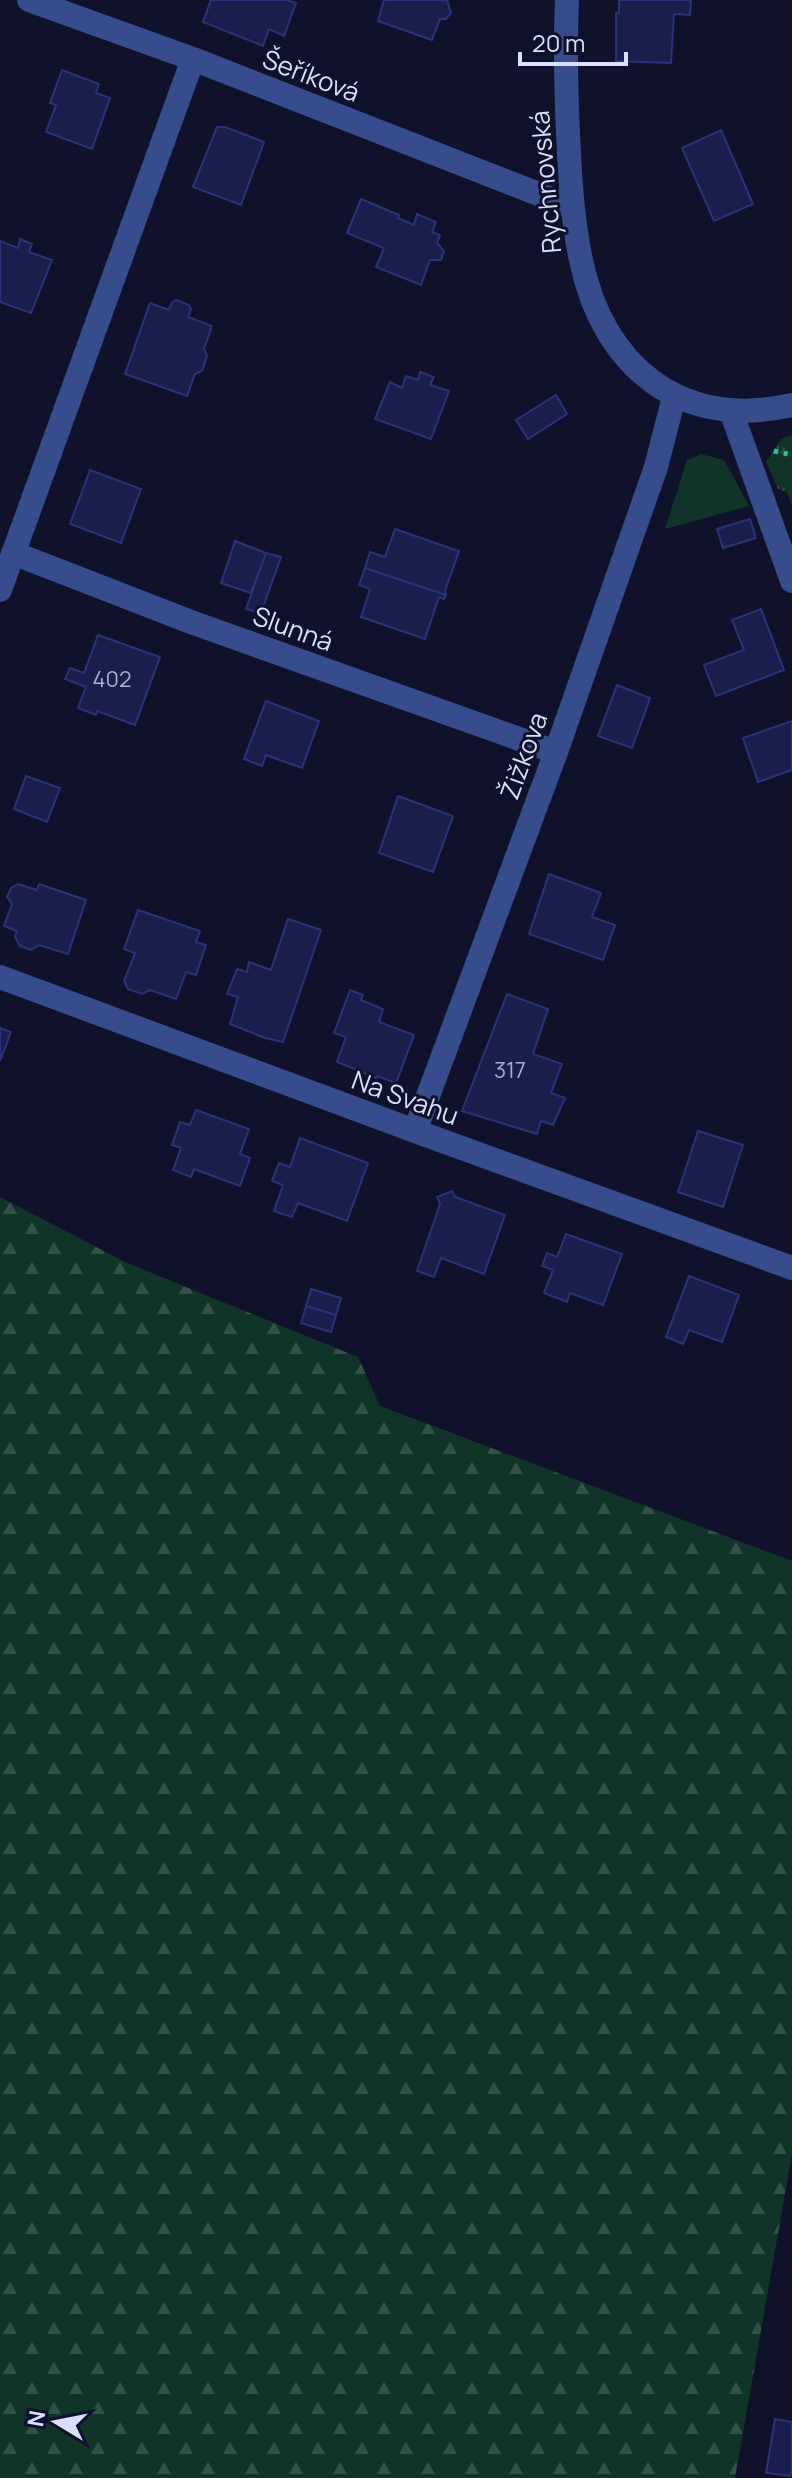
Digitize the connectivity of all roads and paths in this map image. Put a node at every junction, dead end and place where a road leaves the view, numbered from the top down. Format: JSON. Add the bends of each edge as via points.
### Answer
{"nodes":[{"id":1,"x":29,"y":0,"type":"edge"},
{"id":2,"x":567,"y":0,"type":"edge"},
{"id":3,"x":193,"y":59,"type":"junction"},
{"id":4,"x":572,"y":207,"type":"junction"},
{"id":5,"x":674,"y":397,"type":"junction"},
{"id":6,"x":792,"y":405,"type":"edge"},
{"id":7,"x":731,"y":411,"type":"junction"},
{"id":8,"x":13,"y":553,"type":"junction"},
{"id":9,"x":792,"y":581,"type":"edge"},
{"id":10,"x":0,"y":590,"type":"edge"},
{"id":11,"x":556,"y":752,"type":"junction"},
{"id":12,"x":0,"y":977,"type":"edge"},
{"id":13,"x":415,"y":1131,"type":"junction"},
{"id":14,"x":792,"y":1268,"type":"edge"}],
"edges":[{"from":1,"to":3,"type":"street","name":"Šeříková"},
{"from":2,"to":4,"type":"street","name":"Rychnovská"},
{"from":3,"to":4,"type":"street","name":"Šeříková"},
{"from":3,"to":8,"type":"street"},
{"from":4,"to":5,"type":"street","name":"Rychnovská","via":[[591,296],[614,342]]},
{"from":5,"to":7,"type":"street","name":"Rychnovská"},
{"from":5,"to":11,"type":"street","name":"Žižkova","via":[[656,467]]},
{"from":6,"to":7,"type":"street","name":"Rychnovská"},
{"from":7,"to":9,"type":"street"},
{"from":8,"to":10,"type":"street"},
{"from":8,"to":11,"type":"street","name":"Slunná"},
{"from":11,"to":13,"type":"street","name":"Žižkova"},
{"from":12,"to":13,"type":"street","name":"Na Svahu"},
{"from":13,"to":14,"type":"street","name":"Na Svahu"}]}
